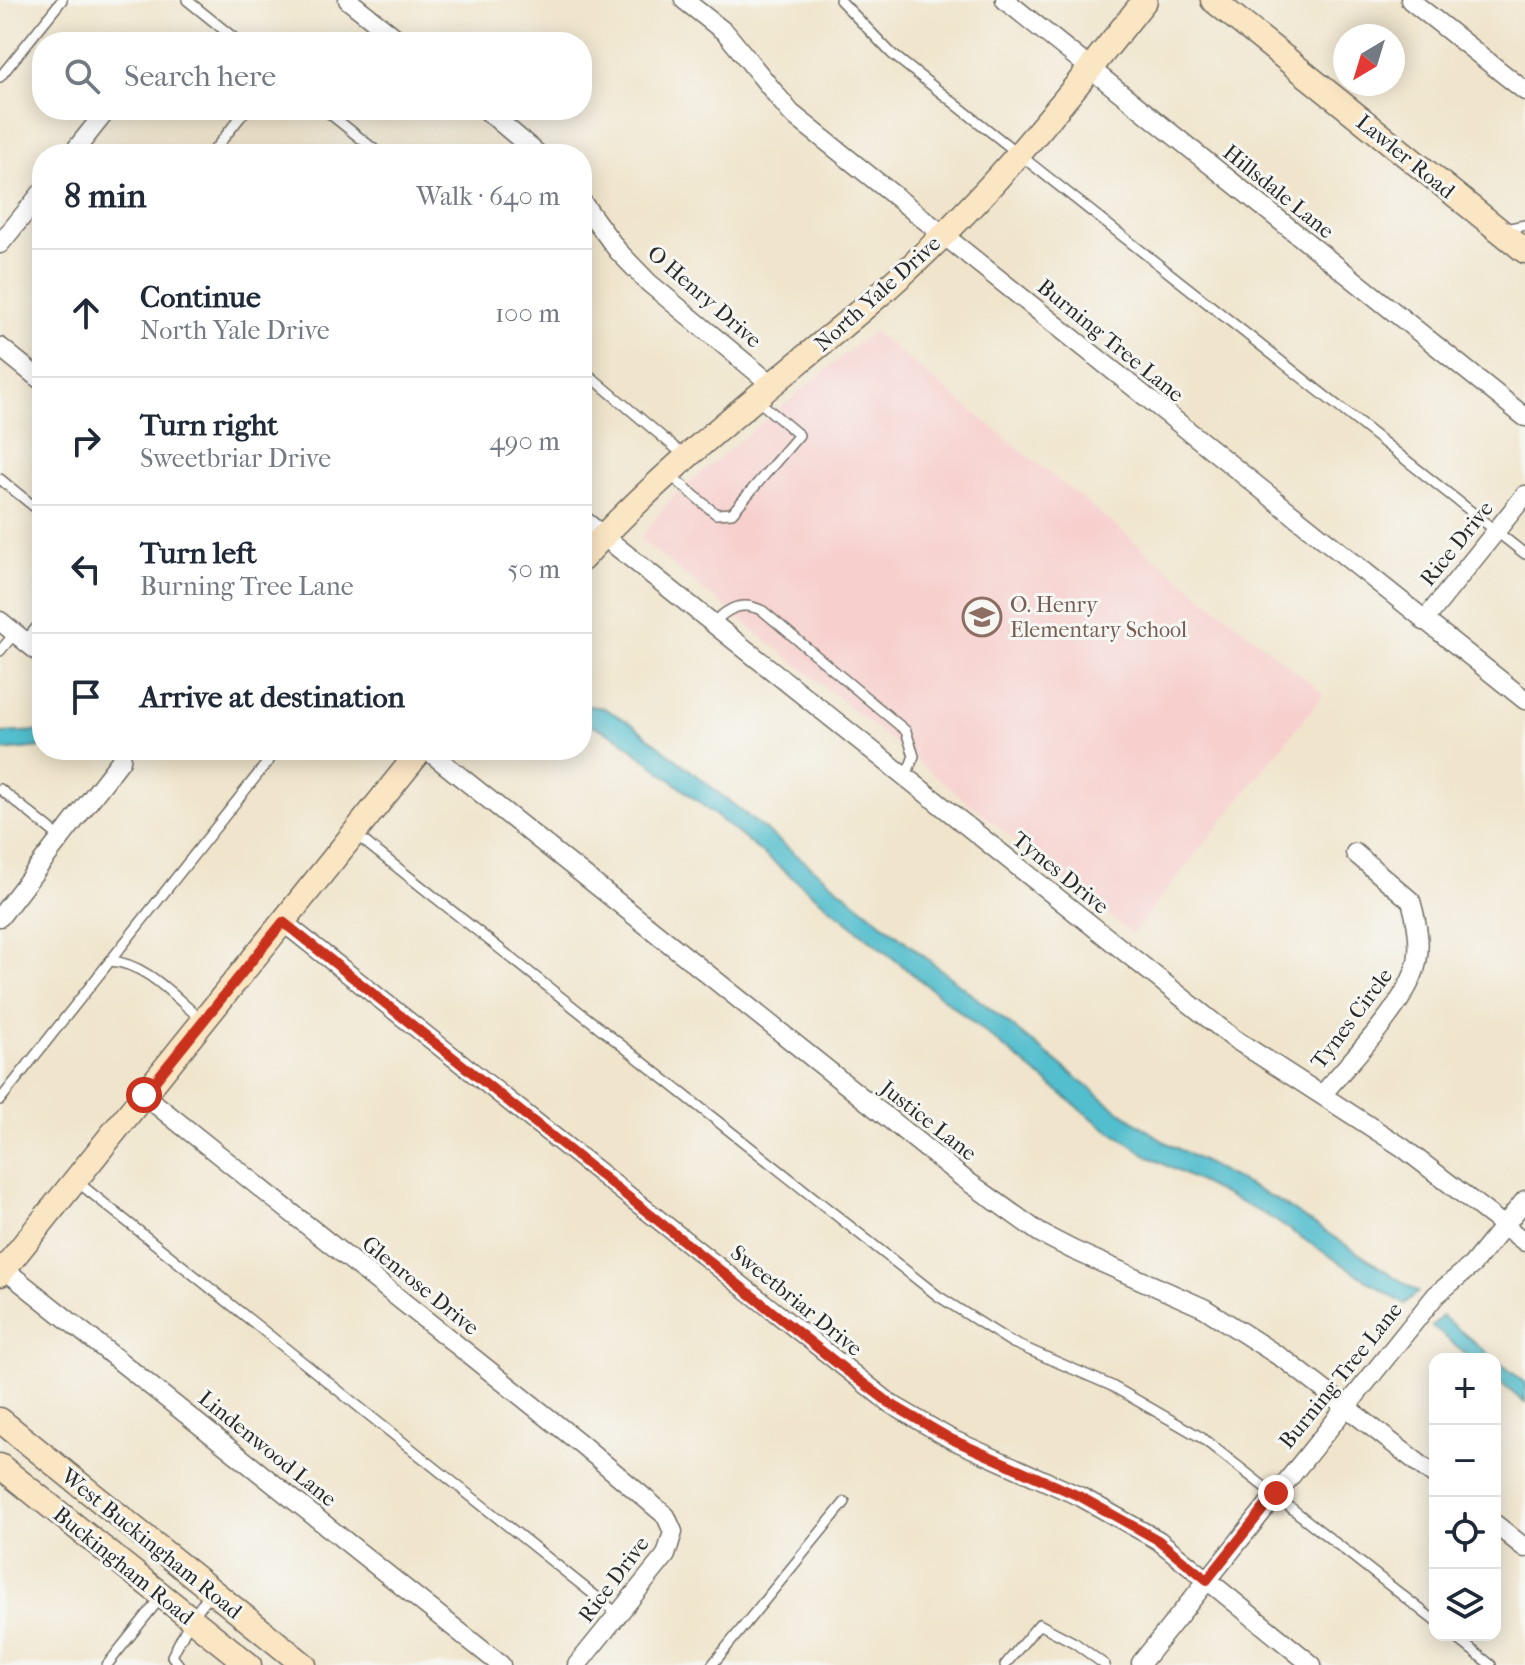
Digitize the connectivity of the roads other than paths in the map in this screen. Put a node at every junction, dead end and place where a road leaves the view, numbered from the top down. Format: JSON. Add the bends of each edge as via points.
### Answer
{"nodes":[{"id":1,"x":62,"y":0,"type":"edge"},
{"id":2,"x":187,"y":0,"type":"edge"},
{"id":3,"x":348,"y":0,"type":"edge"},
{"id":4,"x":684,"y":0,"type":"edge"},
{"id":5,"x":840,"y":0,"type":"edge"},
{"id":6,"x":1005,"y":0,"type":"edge"},
{"id":7,"x":1145,"y":0,"type":"edge"},
{"id":8,"x":1213,"y":0,"type":"edge"},
{"id":9,"x":1410,"y":0,"type":"edge"},
{"id":10,"x":36,"y":32,"type":"edge"},
{"id":11,"x":227,"y":32,"type":"edge"},
{"id":12,"x":388,"y":32,"type":"edge"},
{"id":13,"x":32,"y":37,"type":"edge"},
{"id":14,"x":1091,"y":69,"type":"junction"},
{"id":15,"x":0,"y":77,"type":"edge"},
{"id":16,"x":1525,"y":91,"type":"edge"},
{"id":17,"x":99,"y":120,"type":"edge"},
{"id":18,"x":238,"y":120,"type":"edge"},
{"id":19,"x":338,"y":120,"type":"edge"},
{"id":20,"x":498,"y":120,"type":"edge"},
{"id":21,"x":80,"y":144,"type":"edge"},
{"id":22,"x":219,"y":144,"type":"edge"},
{"id":23,"x":368,"y":144,"type":"edge"},
{"id":24,"x":526,"y":144,"type":"edge"},
{"id":25,"x":1021,"y":154,"type":"junction"},
{"id":26,"x":32,"y":204,"type":"edge"},
{"id":27,"x":592,"y":216,"type":"edge"},
{"id":28,"x":1525,"y":225,"type":"edge"},
{"id":29,"x":1499,"y":230,"type":"junction"},
{"id":30,"x":942,"y":235,"type":"junction"},
{"id":31,"x":0,"y":244,"type":"edge"},
{"id":32,"x":1525,"y":251,"type":"edge"},
{"id":33,"x":0,"y":347,"type":"edge"},
{"id":34,"x":32,"y":369,"type":"edge"},
{"id":35,"x":592,"y":379,"type":"edge"},
{"id":36,"x":763,"y":391,"type":"junction"},
{"id":37,"x":1525,"y":417,"type":"edge"},
{"id":38,"x":678,"y":466,"type":"junction"},
{"id":39,"x":0,"y":479,"type":"edge"},
{"id":40,"x":1525,"y":495,"type":"edge"},
{"id":41,"x":32,"y":505,"type":"edge"},
{"id":42,"x":592,"y":527,"type":"edge"},
{"id":43,"x":1496,"y":531,"type":"junction"},
{"id":44,"x":603,"y":535,"type":"junction"},
{"id":45,"x":592,"y":548,"type":"edge"},
{"id":46,"x":1525,"y":554,"type":"edge"},
{"id":47,"x":1424,"y":621,"type":"junction"},
{"id":48,"x":711,"y":624,"type":"junction"},
{"id":49,"x":32,"y":625,"type":"edge"},
{"id":50,"x":13,"y":632,"type":"edge"},
{"id":51,"x":32,"y":647,"type":"edge"},
{"id":52,"x":0,"y":651,"type":"edge"},
{"id":53,"x":1525,"y":700,"type":"edge"},
{"id":54,"x":121,"y":760,"type":"edge"},
{"id":55,"x":269,"y":760,"type":"edge"},
{"id":56,"x":416,"y":760,"type":"edge"},
{"id":57,"x":437,"y":760,"type":"edge"},
{"id":58,"x":905,"y":778,"type":"junction"},
{"id":59,"x":0,"y":789,"type":"edge"},
{"id":60,"x":354,"y":833,"type":"junction"},
{"id":61,"x":61,"y":838,"type":"junction"},
{"id":62,"x":1355,"y":853,"type":"dead end"},
{"id":63,"x":0,"y":917,"type":"edge"},
{"id":64,"x":283,"y":922,"type":"junction"},
{"id":65,"x":110,"y":961,"type":"junction"},
{"id":66,"x":203,"y":1021,"type":"junction"},
{"id":67,"x":144,"y":1095,"type":"junction"},
{"id":68,"x":1322,"y":1095,"type":"junction"},
{"id":69,"x":0,"y":1100,"type":"edge"},
{"id":70,"x":75,"y":1180,"type":"junction"},
{"id":71,"x":1525,"y":1200,"type":"edge"},
{"id":72,"x":1505,"y":1226,"type":"junction"},
{"id":73,"x":1525,"y":1242,"type":"edge"},
{"id":74,"x":2,"y":1271,"type":"edge"},
{"id":75,"x":1345,"y":1406,"type":"junction"},
{"id":76,"x":0,"y":1420,"type":"edge"},
{"id":77,"x":0,"y":1466,"type":"edge"},
{"id":78,"x":1429,"y":1471,"type":"edge"},
{"id":79,"x":1276,"y":1493,"type":"junction"},
{"id":80,"x":845,"y":1502,"type":"dead end"},
{"id":81,"x":666,"y":1516,"type":"joint"},
{"id":82,"x":1501,"y":1529,"type":"edge"},
{"id":83,"x":1525,"y":1548,"type":"edge"},
{"id":84,"x":1207,"y":1580,"type":"junction"},
{"id":85,"x":212,"y":1591,"type":"junction"},
{"id":86,"x":162,"y":1596,"type":"junction"},
{"id":87,"x":618,"y":1614,"type":"junction"},
{"id":88,"x":1429,"y":1616,"type":"edge"},
{"id":89,"x":191,"y":1619,"type":"junction"},
{"id":90,"x":1461,"y":1641,"type":"edge"},
{"id":91,"x":1141,"y":1663,"type":"dead end"},
{"id":92,"x":107,"y":1665,"type":"edge"},
{"id":93,"x":179,"y":1665,"type":"edge"},
{"id":94,"x":249,"y":1665,"type":"edge"},
{"id":95,"x":304,"y":1665,"type":"edge"},
{"id":96,"x":501,"y":1665,"type":"edge"},
{"id":97,"x":577,"y":1665,"type":"edge"},
{"id":98,"x":712,"y":1665,"type":"edge"},
{"id":99,"x":1005,"y":1665,"type":"edge"},
{"id":100,"x":1105,"y":1665,"type":"edge"},
{"id":101,"x":1312,"y":1665,"type":"edge"},
{"id":102,"x":1491,"y":1665,"type":"edge"}],
"edges":[{"from":1,"to":10,"type":"lane"},
{"from":2,"to":11,"type":"lane"},
{"from":3,"to":12,"type":"street"},
{"from":4,"to":30,"type":"street","name":"Burning Tree Lane","via":[[726,33],[791,113]]},
{"from":5,"to":25,"type":"lane","via":[[892,54]]},
{"from":6,"to":14,"type":"street","name":"Hillsdale Lane"},
{"from":7,"to":14,"type":"street","name":"North Yale Drive"},
{"from":8,"to":29,"type":"street","name":"Lawler Road"},
{"from":9,"to":16,"type":"street"},
{"from":13,"to":15,"type":"lane"},
{"from":14,"to":25,"type":"street","name":"North Yale Drive"},
{"from":14,"to":37,"type":"street","name":"Hillsdale Lane"},
{"from":17,"to":21,"type":"street"},
{"from":18,"to":22,"type":"lane"},
{"from":19,"to":23,"type":"lane"},
{"from":20,"to":24,"type":"street"},
{"from":25,"to":30,"type":"street","name":"North Yale Drive"},
{"from":25,"to":43,"type":"lane"},
{"from":26,"to":31,"type":"street"},
{"from":27,"to":36,"type":"street","name":"O Henry Drive","via":[[649,283]]},
{"from":28,"to":29,"type":"lane"},
{"from":29,"to":32,"type":"street","name":"Lawler Road"},
{"from":30,"to":36,"type":"street","name":"North Yale Drive","via":[[874,300]]},
{"from":30,"to":47,"type":"street","name":"Burning Tree Lane"},
{"from":33,"to":34,"type":"street"},
{"from":35,"to":38,"type":"lane"},
{"from":36,"to":38,"type":"street","name":"North Yale Drive"},
{"from":36,"to":38,"type":"lane","via":[[799,435],[732,513],[716,514]]},
{"from":38,"to":44,"type":"street","name":"North Yale Drive"},
{"from":39,"to":41,"type":"lane"},
{"from":40,"to":43,"type":"street","name":"Rice Drive"},
{"from":42,"to":44,"type":"street","name":"Tynes Drive"},
{"from":43,"to":46,"type":"lane"},
{"from":43,"to":47,"type":"street","name":"Rice Drive"},
{"from":44,"to":45,"type":"street","name":"North Yale Drive"},
{"from":44,"to":48,"type":"street","name":"Tynes Drive"},
{"from":47,"to":53,"type":"street","name":"Burning Tree Lane"},
{"from":48,"to":58,"type":"street","name":"Tynes Drive"},
{"from":48,"to":58,"type":"lane","via":[[740,605],[763,611],[906,731],[914,756]]},
{"from":49,"to":50,"type":"lane"},
{"from":50,"to":51,"type":"street"},
{"from":50,"to":52,"type":"lane"},
{"from":54,"to":61,"type":"street"},
{"from":55,"to":65,"type":"lane"},
{"from":56,"to":60,"type":"street"},
{"from":57,"to":75,"type":"street","name":"Justice Lane","via":[[1040,1233],[1204,1308]]},
{"from":58,"to":68,"type":"street","name":"Tynes Drive","via":[[1233,1038]]},
{"from":59,"to":61,"type":"lane"},
{"from":60,"to":64,"type":"street"},
{"from":60,"to":79,"type":"lane","via":[[929,1290],[1011,1342],[1140,1400]]},
{"from":61,"to":63,"type":"street"},
{"from":62,"to":68,"type":"street","name":"Tynes Circle","via":[[1411,901],[1419,952],[1401,997]]},
{"from":64,"to":66,"type":"street"},
{"from":64,"to":84,"type":"street","name":"Sweetbriar Drive","via":[[891,1404],[951,1439],[1081,1497],[1158,1540]]},
{"from":65,"to":66,"type":"lane","via":[[128,963],[149,976]]},
{"from":65,"to":69,"type":"lane"},
{"from":66,"to":67,"type":"street"},
{"from":67,"to":70,"type":"street"},
{"from":67,"to":81,"type":"street","name":"Glenrose Drive"},
{"from":68,"to":72,"type":"street","name":"Tynes Drive"},
{"from":70,"to":74,"type":"street"},
{"from":70,"to":87,"type":"lane"},
{"from":71,"to":72,"type":"street","name":"Burning Tree Lane"},
{"from":72,"to":73,"type":"street","name":"Tynes Drive"},
{"from":72,"to":75,"type":"street","name":"Burning Tree Lane","via":[[1472,1265],[1436,1295]]},
{"from":74,"to":96,"type":"street","name":"Lindenwood Lane"},
{"from":75,"to":78,"type":"street","name":"Justice Lane"},
{"from":75,"to":79,"type":"street","name":"Burning Tree Lane"},
{"from":76,"to":85,"type":"street","name":"West Buckingham Road"},
{"from":77,"to":86,"type":"street","name":"Buckingham Road"},
{"from":79,"to":84,"type":"street","name":"Burning Tree Lane"},
{"from":79,"to":88,"type":"lane"},
{"from":80,"to":98,"type":"lane"},
{"from":81,"to":87,"type":"street","name":"Rice Drive","via":[[673,1532],[666,1555]]},
{"from":82,"to":83,"type":"street"},
{"from":84,"to":91,"type":"street","name":"Burning Tree Lane"},
{"from":84,"to":101,"type":"street","name":"Sweetbriar Drive"},
{"from":85,"to":89,"type":"lane"},
{"from":85,"to":95,"type":"street","name":"West Buckingham Road"},
{"from":86,"to":89,"type":"street","name":"Buckingham Road"},
{"from":86,"to":92,"type":"lane"},
{"from":87,"to":97,"type":"street","name":"Rice Drive"},
{"from":89,"to":93,"type":"lane","via":[[172,1656]]},
{"from":89,"to":94,"type":"street","name":"Buckingham Road"},
{"from":90,"to":102,"type":"lane"},
{"from":99,"to":100,"type":"lane","via":[[1039,1624]]}]}
